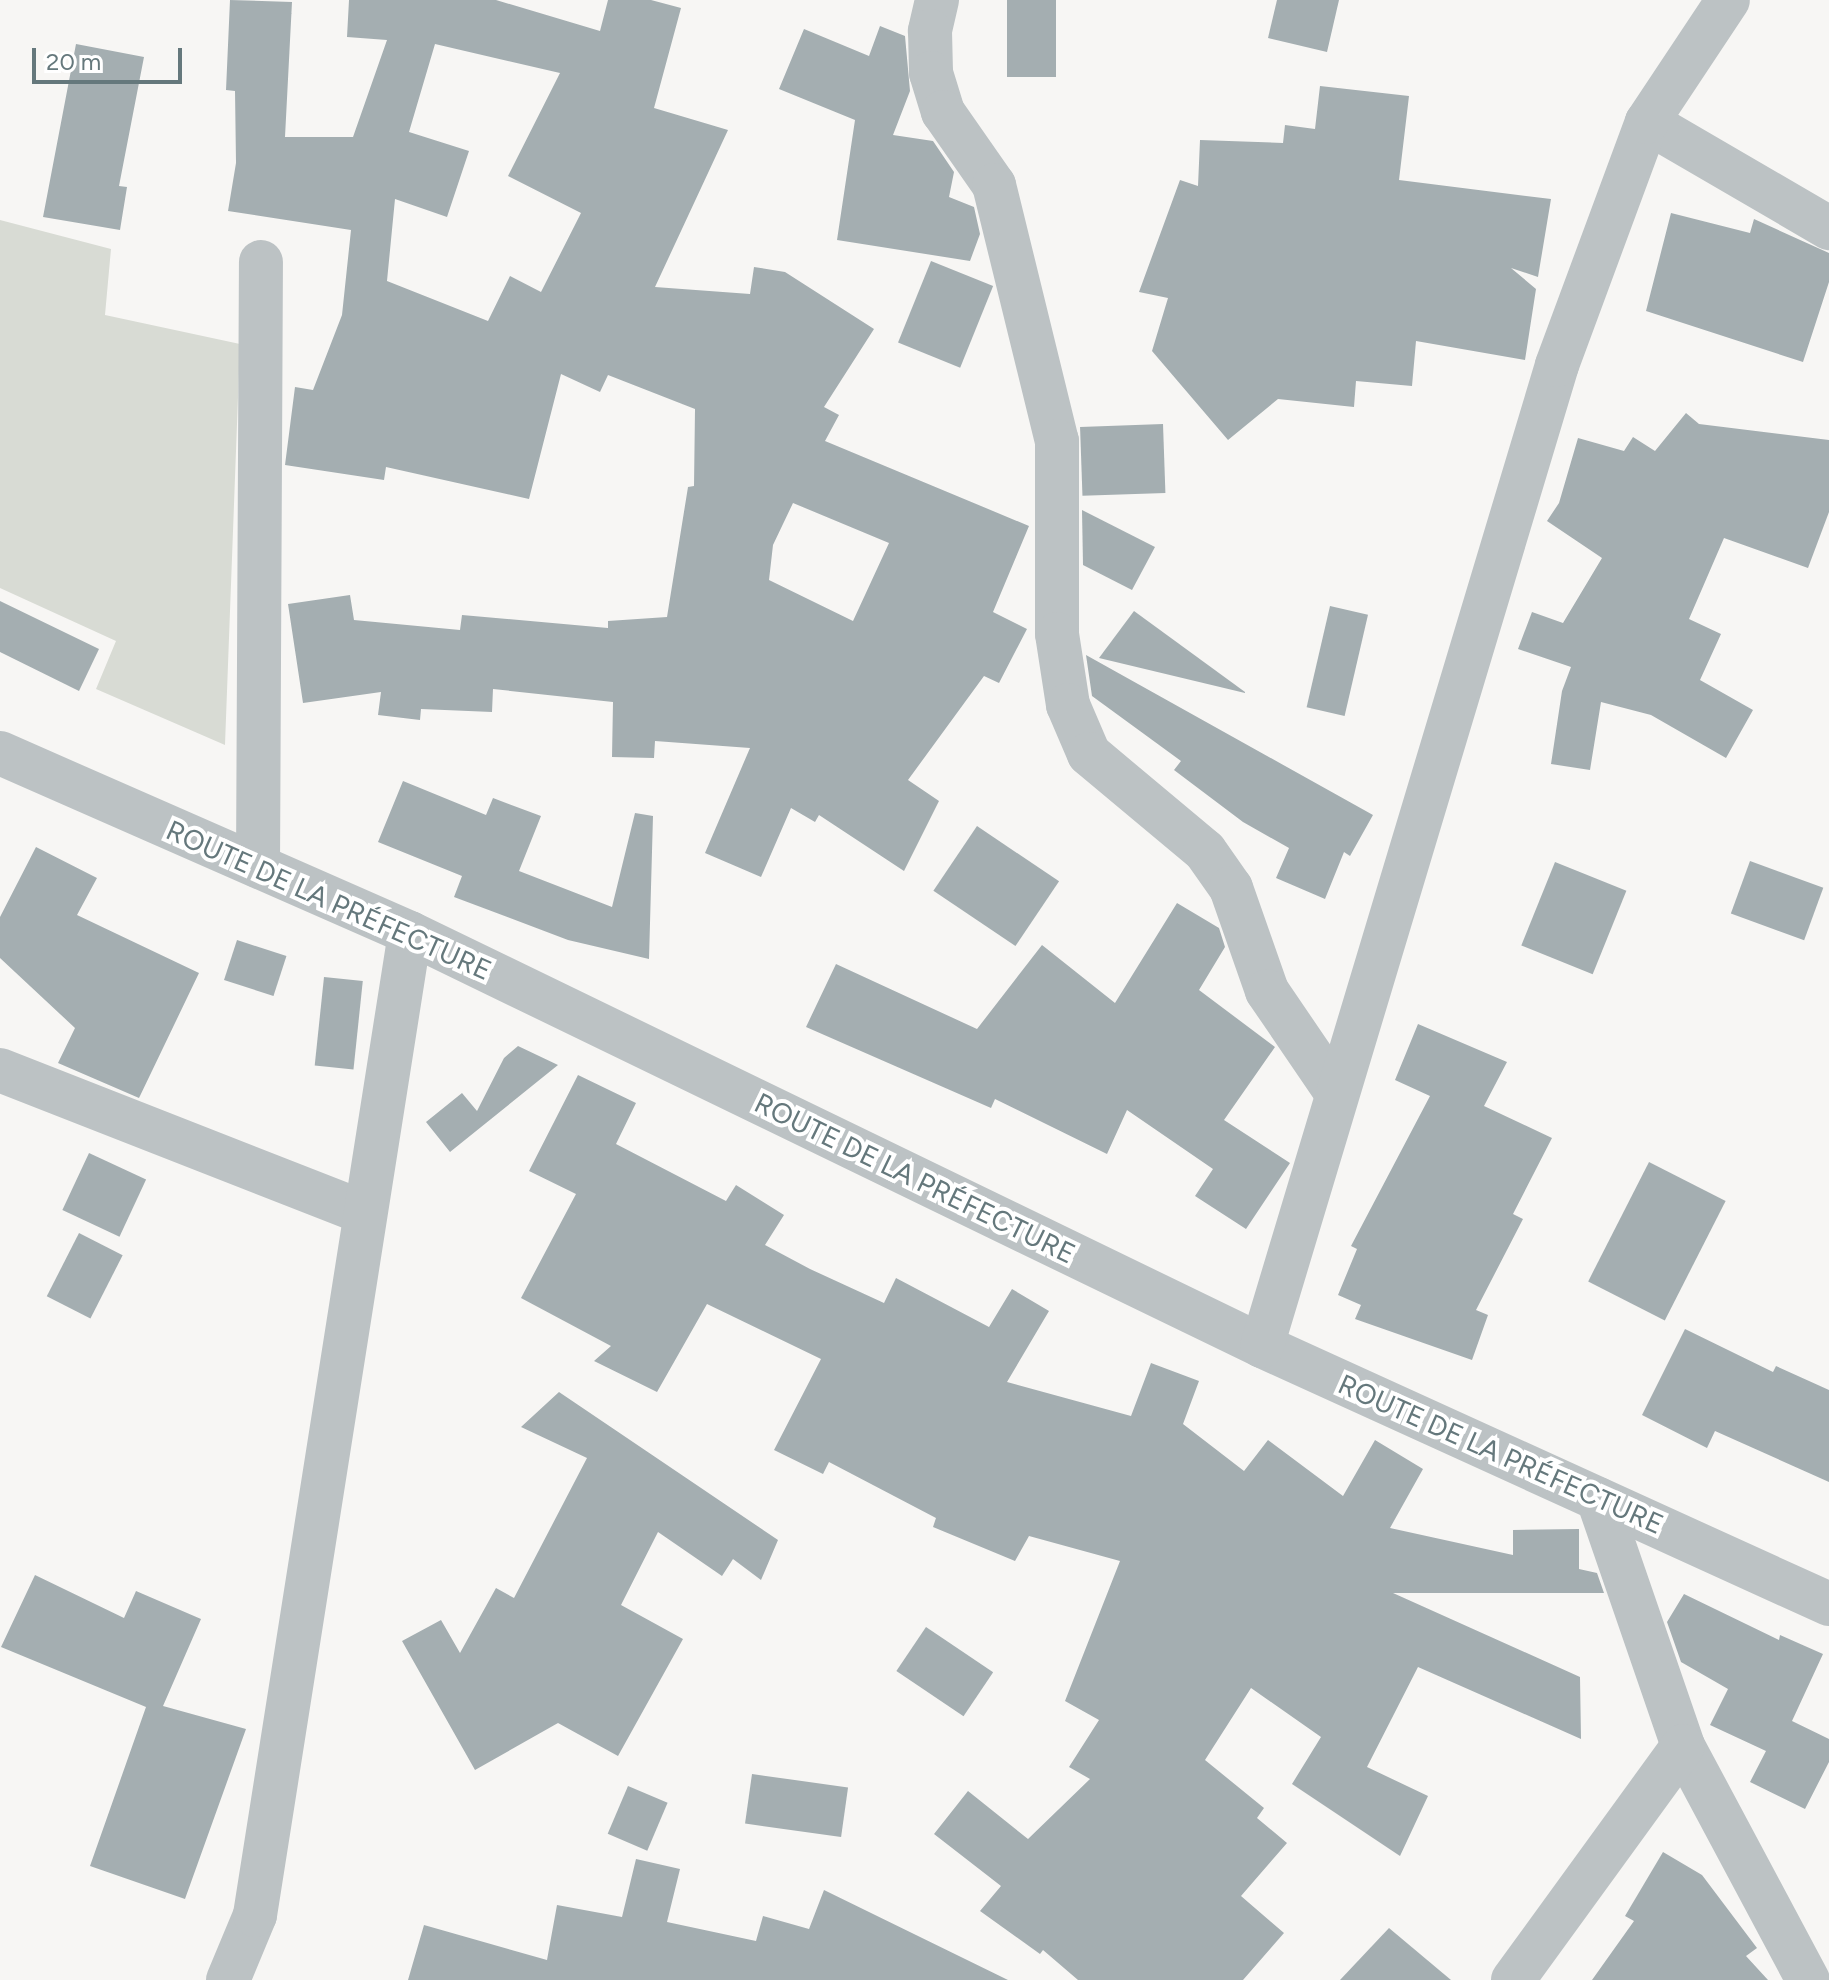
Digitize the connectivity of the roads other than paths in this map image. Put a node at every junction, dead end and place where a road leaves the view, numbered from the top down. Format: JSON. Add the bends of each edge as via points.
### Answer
{"nodes":[{"id":1,"x":937,"y":0,"type":"edge"},
{"id":2,"x":1728,"y":0,"type":"edge"},
{"id":3,"x":1647,"y":122,"type":"junction"},
{"id":4,"x":1829,"y":228,"type":"edge"},
{"id":5,"x":261,"y":262,"type":"dead end"},
{"id":6,"x":0,"y":753,"type":"edge"},
{"id":7,"x":258,"y":866,"type":"junction"},
{"id":8,"x":410,"y":933,"type":"junction"},
{"id":9,"x":0,"y":1070,"type":"edge"},
{"id":10,"x":1336,"y":1092,"type":"junction"},
{"id":11,"x":363,"y":1212,"type":"junction"},
{"id":12,"x":1262,"y":1346,"type":"junction"},
{"id":13,"x":1598,"y":1499,"type":"junction"},
{"id":14,"x":1829,"y":1604,"type":"edge"},
{"id":15,"x":1683,"y":1746,"type":"junction"},
{"id":16,"x":228,"y":1980,"type":"edge"},
{"id":17,"x":1513,"y":1980,"type":"edge"},
{"id":18,"x":1808,"y":1980,"type":"edge"}],
"edges":[{"from":1,"to":10,"type":"street","via":[[930,31],[931,73],[943,112],[994,185],[1057,441],[1057,634],[1068,705],[1089,754],[1205,851],[1231,888],[1267,991]]},
{"from":2,"to":3,"type":"street"},
{"from":3,"to":4,"type":"street"},
{"from":3,"to":10,"type":"street","via":[[1557,365]]},
{"from":5,"to":7,"type":"street"},
{"from":6,"to":7,"type":"street","name":"ROUTE DE LA PRÉFECTURE"},
{"from":7,"to":8,"type":"street","name":"ROUTE DE LA PRÉFECTURE"},
{"from":8,"to":11,"type":"street"},
{"from":8,"to":12,"type":"street","name":"ROUTE DE LA PRÉFECTURE"},
{"from":9,"to":11,"type":"street"},
{"from":10,"to":12,"type":"street"},
{"from":11,"to":16,"type":"street","via":[[255,1915]]},
{"from":12,"to":13,"type":"street","name":"ROUTE DE LA PRÉFECTURE"},
{"from":13,"to":14,"type":"street","name":"ROUTE DE LA PRÉFECTURE"},
{"from":13,"to":15,"type":"street"},
{"from":15,"to":17,"type":"street"},
{"from":15,"to":18,"type":"street"}]}
